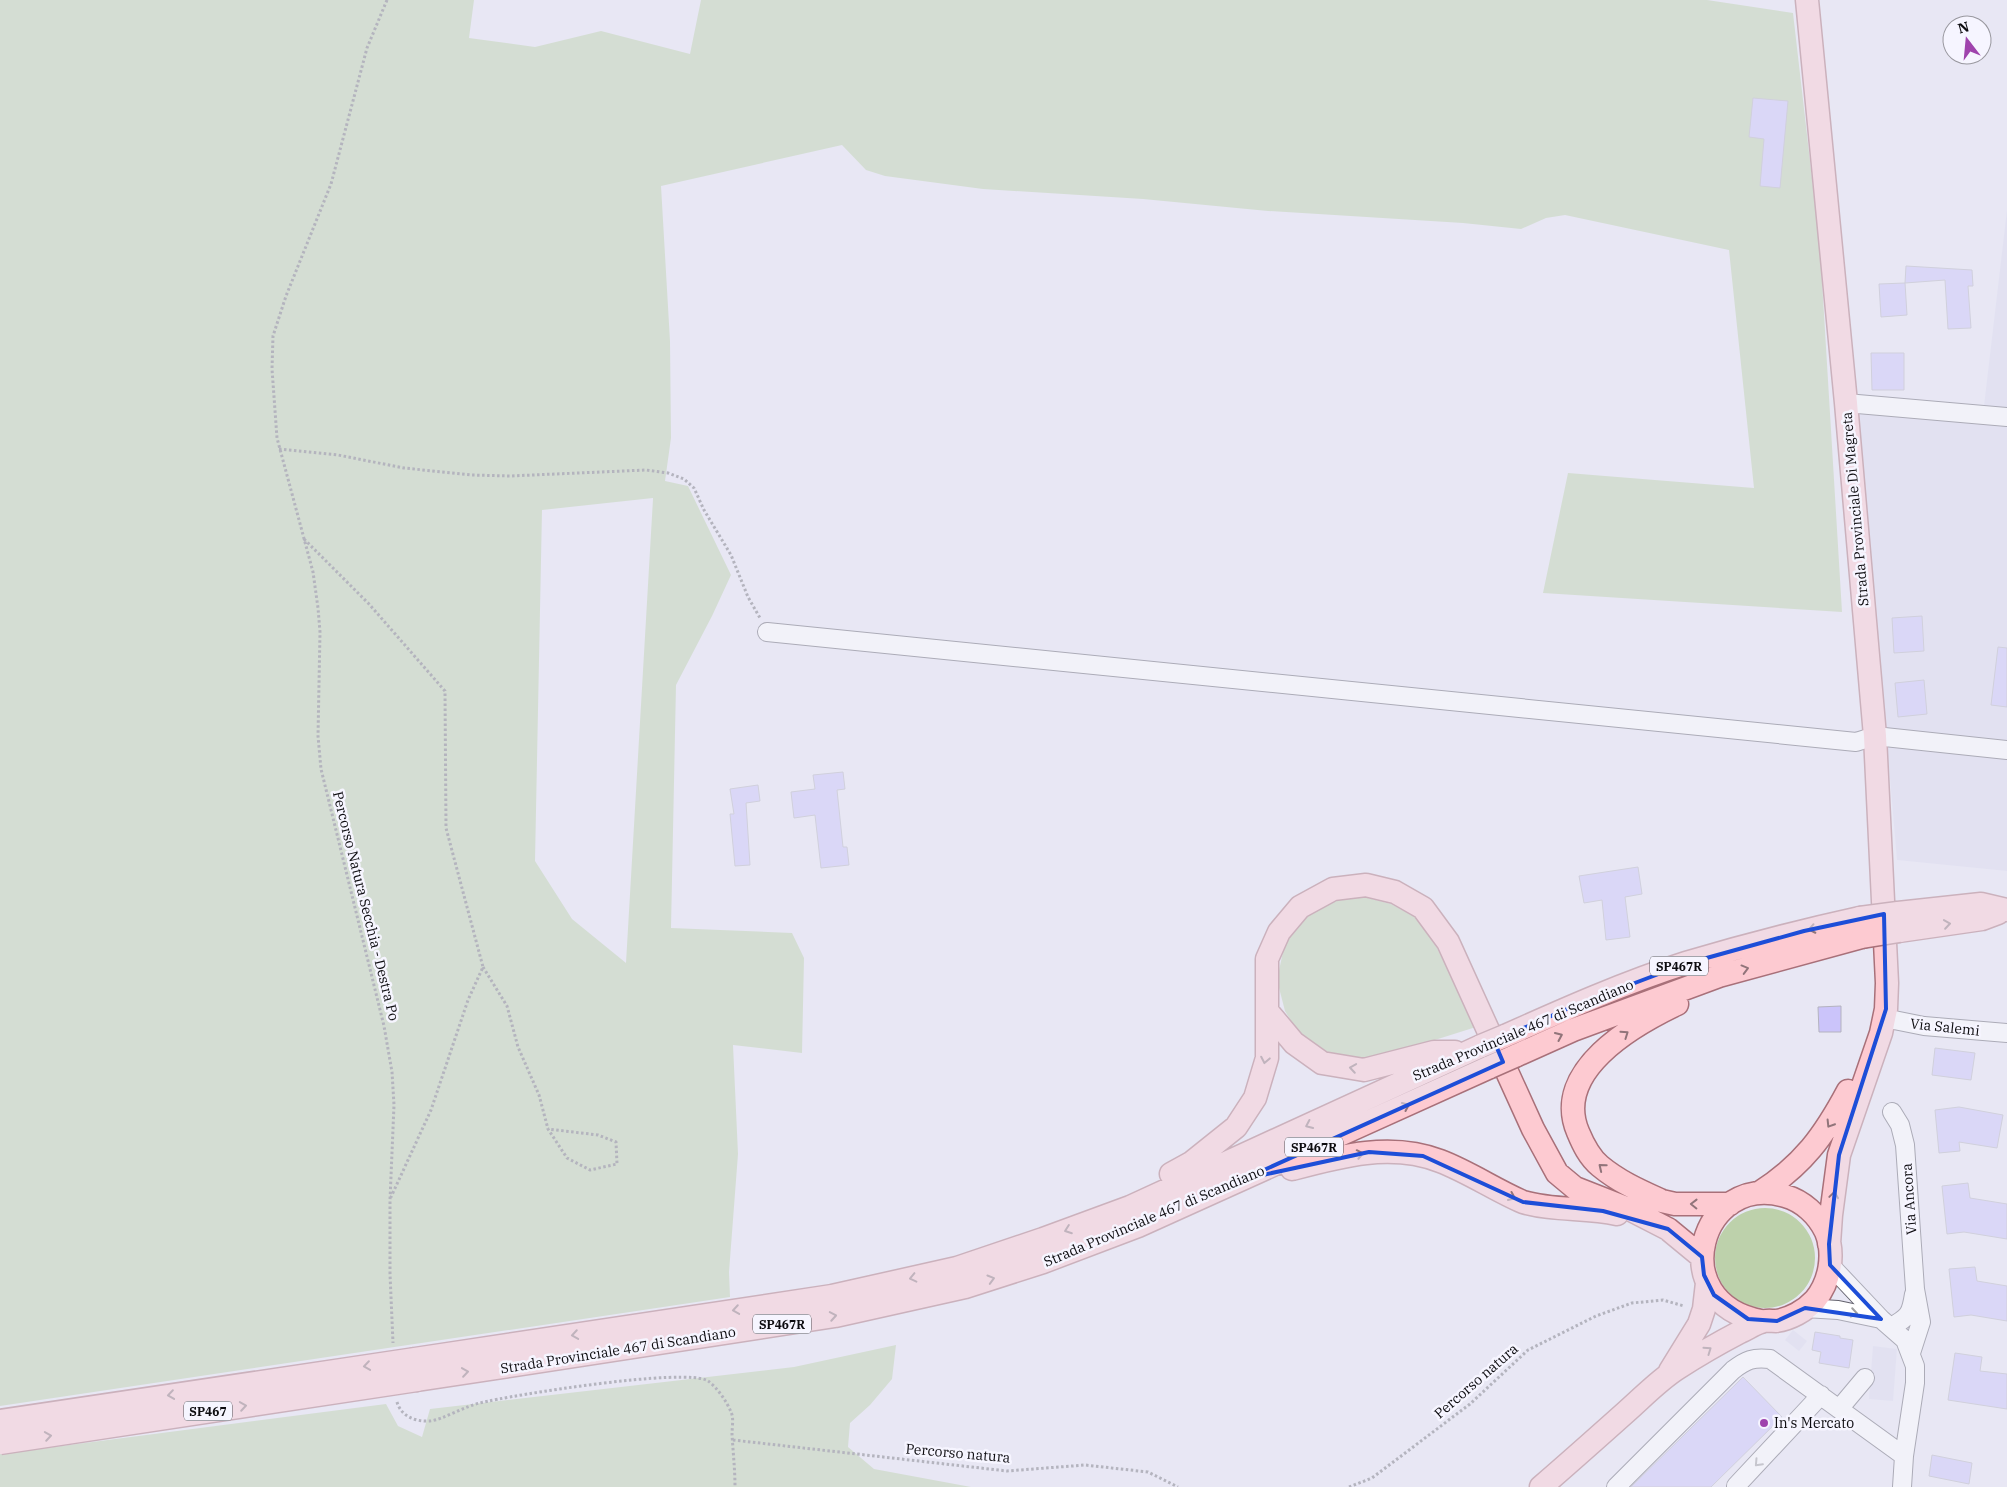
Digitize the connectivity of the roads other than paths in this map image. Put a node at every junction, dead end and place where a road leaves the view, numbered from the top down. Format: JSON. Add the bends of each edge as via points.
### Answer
{"nodes":[{"id":1,"x":1808,"y":0,"type":"edge"},
{"id":2,"x":1846,"y":403,"type":"junction"},
{"id":3,"x":2007,"y":417,"type":"edge"},
{"id":4,"x":767,"y":632,"type":"road end"},
{"id":5,"x":1875,"y":736,"type":"junction"},
{"id":6,"x":2007,"y":750,"type":"edge"},
{"id":7,"x":2006,"y":910,"type":"edge"},
{"id":8,"x":1861,"y":928,"type":"junction"},
{"id":9,"x":1718,"y":976,"type":"junction"},
{"id":10,"x":1268,"y":1012,"type":"junction"},
{"id":11,"x":1884,"y":1018,"type":"junction"},
{"id":12,"x":2007,"y":1033,"type":"edge"},
{"id":13,"x":1475,"y":1049,"type":"junction"},
{"id":14,"x":1892,"y":1112,"type":"dead end"},
{"id":15,"x":1539,"y":1140,"type":"junction"},
{"id":16,"x":1244,"y":1179,"type":"junction"},
{"id":17,"x":1759,"y":1193,"type":"junction"},
{"id":18,"x":1660,"y":1200,"type":"junction"},
{"id":19,"x":1730,"y":1204,"type":"junction"},
{"id":20,"x":1103,"y":1217,"type":"junction"},
{"id":21,"x":1668,"y":1230,"type":"junction"},
{"id":22,"x":1830,"y":1254,"type":"junction"},
{"id":23,"x":1702,"y":1257,"type":"junction"},
{"id":24,"x":1707,"y":1283,"type":"junction"},
{"id":25,"x":1915,"y":1289,"type":"junction"},
{"id":26,"x":1805,"y":1308,"type":"junction"},
{"id":27,"x":1761,"y":1321,"type":"junction"},
{"id":28,"x":1886,"y":1323,"type":"junction"},
{"id":29,"x":1910,"y":1353,"type":"junction"},
{"id":30,"x":416,"y":1369,"type":"junction"},
{"id":31,"x":1667,"y":1376,"type":"junction"},
{"id":32,"x":1865,"y":1378,"type":"dead end"},
{"id":33,"x":1821,"y":1395,"type":"junction"},
{"id":34,"x":1840,"y":1409,"type":"junction"},
{"id":35,"x":0,"y":1421,"type":"edge"},
{"id":36,"x":0,"y":1443,"type":"edge"},
{"id":37,"x":1904,"y":1456,"type":"junction"},
{"id":38,"x":1736,"y":1486,"type":"edge"},
{"id":39,"x":1541,"y":1487,"type":"edge"},
{"id":40,"x":1616,"y":1487,"type":"edge"},
{"id":41,"x":1902,"y":1487,"type":"edge"}],
"edges":[{"from":1,"to":2,"type":"main road","name":"Strada Provinciale Di Magreta"},
{"from":2,"to":3,"type":"street"},
{"from":2,"to":5,"type":"main road","name":"Strada Provinciale Di Magreta"},
{"from":4,"to":5,"type":"street","via":[[1856,742]]},
{"from":5,"to":6,"type":"street"},
{"from":5,"to":11,"type":"main road","name":"Strada Provinciale Di Magreta","via":[[1887,983]]},
{"from":7,"to":8,"type":"main road","name":"Strada Provinciale 467 di Scandiano","number":"SP467R","bridge":true,"via":[[1981,904]]},
{"from":9,"to":8,"type":"main road","name":"Strada Provinciale 467 di Scandiano","number":"SP467R","one_way":true},
{"from":8,"to":13,"type":"main road","name":"Strada Provinciale 467 di Scandiano","number":"SP467R","one_way":true,"bridge":true,"via":[[1804,930],[1685,964],[1574,1006]]},
{"from":16,"to":9,"type":"main road","name":"Strada Provinciale 467 di Scandiano","number":"SP467R","one_way":true,"bridge":true,"via":[[1573,1030]]},
{"from":18,"to":9,"type":"main road","one_way":true,"via":[[1626,1185],[1599,1165],[1585,1148],[1575,1125],[1578,1083],[1589,1065],[1606,1048],[1660,1012],[1696,995]]},
{"from":13,"to":10,"type":"main road","one_way":true,"via":[[1434,1052],[1364,1070],[1322,1063],[1294,1043]]},
{"from":10,"to":15,"type":"main road","via":[[1266,959],[1278,932],[1300,907],[1342,888],[1366,885],[1395,892],[1423,908],[1448,942]]},
{"from":10,"to":20,"type":"main road","one_way":true,"via":[[1266,1058],[1255,1098],[1236,1127],[1191,1163],[1134,1193]]},
{"from":11,"to":12,"type":"street","name":"Via Salemi","via":[[1924,1026]]},
{"from":11,"to":17,"type":"main road","one_way":true,"via":[[1830,1124],[1810,1152]]},
{"from":22,"to":11,"type":"main road","one_way":true,"via":[[1831,1215],[1839,1155]]},
{"from":13,"to":20,"type":"main road","name":"Strada Provinciale 467 di Scandiano","number":"SP467R","one_way":true},
{"from":14,"to":25,"type":"street","name":"Via Ancora","via":[[1906,1145]]},
{"from":15,"to":18,"type":"main road","via":[[1566,1167],[1590,1182],[1620,1193]]},
{"from":15,"to":21,"type":"main road","via":[[1557,1173],[1575,1188],[1631,1210]]},
{"from":16,"to":21,"type":"main road","one_way":true,"via":[[1369,1152],[1409,1153],[1439,1161],[1536,1206],[1603,1211]]},
{"from":30,"to":16,"type":"main road","name":"Strada Provinciale 467 di Scandiano","number":"SP467R","one_way":true,"via":[[720,1335],[908,1301],[973,1285],[1043,1262],[1138,1226]]},
{"from":17,"to":19,"type":"main road"},
{"from":17,"to":22,"type":"main road","via":[[1780,1194],[1804,1205],[1822,1224]]},
{"from":19,"to":18,"type":"main road","one_way":true,"via":[[1676,1204]]},
{"from":19,"to":23,"type":"main road","via":[[1709,1227]]},
{"from":20,"to":30,"type":"main road","name":"Strada Provinciale 467 di Scandiano","number":"SP467R","one_way":true,"via":[[957,1268],[832,1296]]},
{"from":21,"to":23,"type":"main road"},
{"from":22,"to":26,"type":"main road","via":[[1822,1289]]},
{"from":22,"to":28,"type":"street"},
{"from":23,"to":24,"type":"main road"},
{"from":24,"to":27,"type":"main road","via":[[1729,1310]]},
{"from":24,"to":31,"type":"main road","via":[[1699,1324]]},
{"from":25,"to":28,"type":"street","name":"Via Ancora","via":[[1911,1312],[1906,1318]]},
{"from":25,"to":29,"type":"street","name":"Via Ancora","via":[[1921,1322]]},
{"from":26,"to":27,"type":"main road","via":[[1784,1319]]},
{"from":26,"to":28,"type":"street","one_way":true,"via":[[1838,1310]]},
{"from":31,"to":27,"type":"main road","one_way":true,"via":[[1715,1345]]},
{"from":28,"to":29,"type":"street","via":[[1905,1340]]},
{"from":29,"to":37,"type":"street","via":[[1915,1366],[1915,1383]]},
{"from":30,"to":35,"type":"main road","name":"Strada Provinciale 467 di Scandiano","number":"SP467","one_way":true,"bridge":true},
{"from":36,"to":30,"type":"main road","name":"Strada Provinciale 467 di Scandiano","number":"SP467","one_way":true,"bridge":true},
{"from":31,"to":39,"type":"main road"},
{"from":32,"to":34,"type":"street"},
{"from":33,"to":34,"type":"street"},
{"from":33,"to":38,"type":"street","one_way":true},
{"from":33,"to":40,"type":"street","via":[[1770,1359],[1746,1360]]},
{"from":34,"to":37,"type":"street"},
{"from":37,"to":41,"type":"street"}]}
